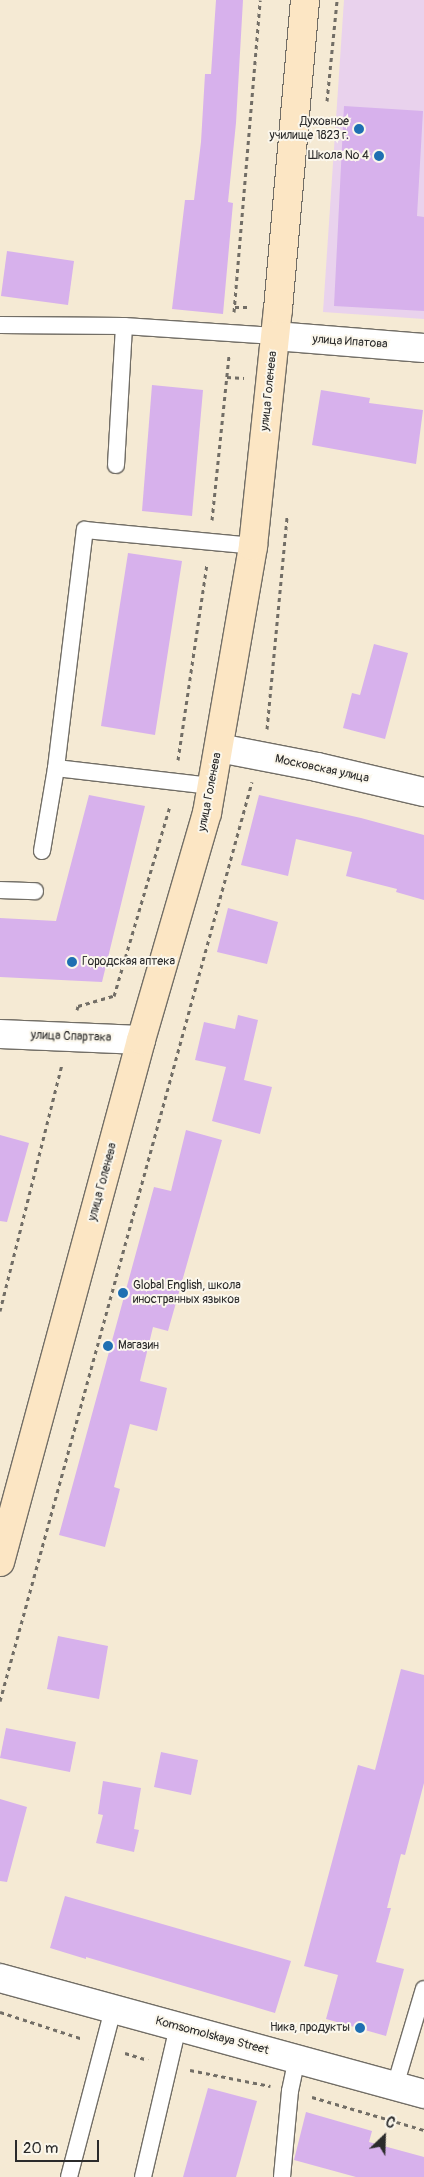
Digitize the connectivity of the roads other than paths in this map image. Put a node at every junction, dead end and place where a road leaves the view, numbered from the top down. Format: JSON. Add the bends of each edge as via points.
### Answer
{"nodes":[{"id":1,"x":305,"y":0,"type":"edge"},
{"id":2,"x":0,"y":325,"type":"edge"},
{"id":3,"x":124,"y":326,"type":"junction"},
{"id":4,"x":275,"y":336,"type":"junction"},
{"id":5,"x":424,"y":348,"type":"edge"},
{"id":6,"x":116,"y":465,"type":"dead end"},
{"id":7,"x":253,"y":546,"type":"junction"},
{"id":8,"x":219,"y":748,"type":"junction"},
{"id":9,"x":56,"y":768,"type":"junction"},
{"id":10,"x":211,"y":786,"type":"junction"},
{"id":11,"x":424,"y":792,"type":"edge"},
{"id":12,"x":42,"y":851,"type":"dead end"},
{"id":13,"x":0,"y":890,"type":"edge"},
{"id":14,"x":35,"y":891,"type":"dead end"},
{"id":15,"x":0,"y":1034,"type":"edge"},
{"id":16,"x":141,"y":1040,"type":"junction"},
{"id":17,"x":2,"y":1550,"type":"edge"},
{"id":18,"x":0,"y":1978,"type":"edge"},
{"id":19,"x":424,"y":1990,"type":"edge"},
{"id":20,"x":114,"y":2009,"type":"junction"},
{"id":21,"x":178,"y":2027,"type":"junction"},
{"id":22,"x":297,"y":2059,"type":"junction"},
{"id":23,"x":395,"y":2086,"type":"junction"},
{"id":24,"x":424,"y":2094,"type":"edge"},
{"id":25,"x":68,"y":2177,"type":"edge"},
{"id":26,"x":143,"y":2177,"type":"edge"},
{"id":27,"x":282,"y":2177,"type":"edge"}],
"edges":[{"from":1,"to":4,"type":"main road","name":"улица Голенева"},
{"from":2,"to":3,"type":"lane"},
{"from":3,"to":4,"type":"lane"},
{"from":3,"to":6,"type":"lane"},
{"from":4,"to":5,"type":"street","name":"улица Ипатова"},
{"from":4,"to":7,"type":"main road","name":"улица Голенева"},
{"from":7,"to":8,"type":"main road","name":"улица Голенева"},
{"from":7,"to":9,"type":"lane","via":[[85,530]]},
{"from":8,"to":10,"type":"main road","name":"улица Голенева"},
{"from":8,"to":11,"type":"street","name":"Московская улица"},
{"from":9,"to":10,"type":"lane"},
{"from":9,"to":12,"type":"lane"},
{"from":10,"to":16,"type":"main road","name":"улица Голенева","via":[[207,813]]},
{"from":13,"to":14,"type":"lane"},
{"from":15,"to":16,"type":"street","name":"улица Спартака"},
{"from":16,"to":17,"type":"main road","name":"улица Голенева"},
{"from":18,"to":20,"type":"street","name":"Komsomolskaya Street"},
{"from":19,"to":23,"type":"lane"},
{"from":20,"to":21,"type":"street","name":"Komsomolskaya Street"},
{"from":20,"to":25,"type":"lane"},
{"from":21,"to":22,"type":"street","name":"Komsomolskaya Street"},
{"from":21,"to":26,"type":"lane"},
{"from":22,"to":23,"type":"street","name":"Komsomolskaya Street"},
{"from":22,"to":27,"type":"lane","via":[[290,2090]]},
{"from":23,"to":24,"type":"street","name":"Komsomolskaya Street"}]}
